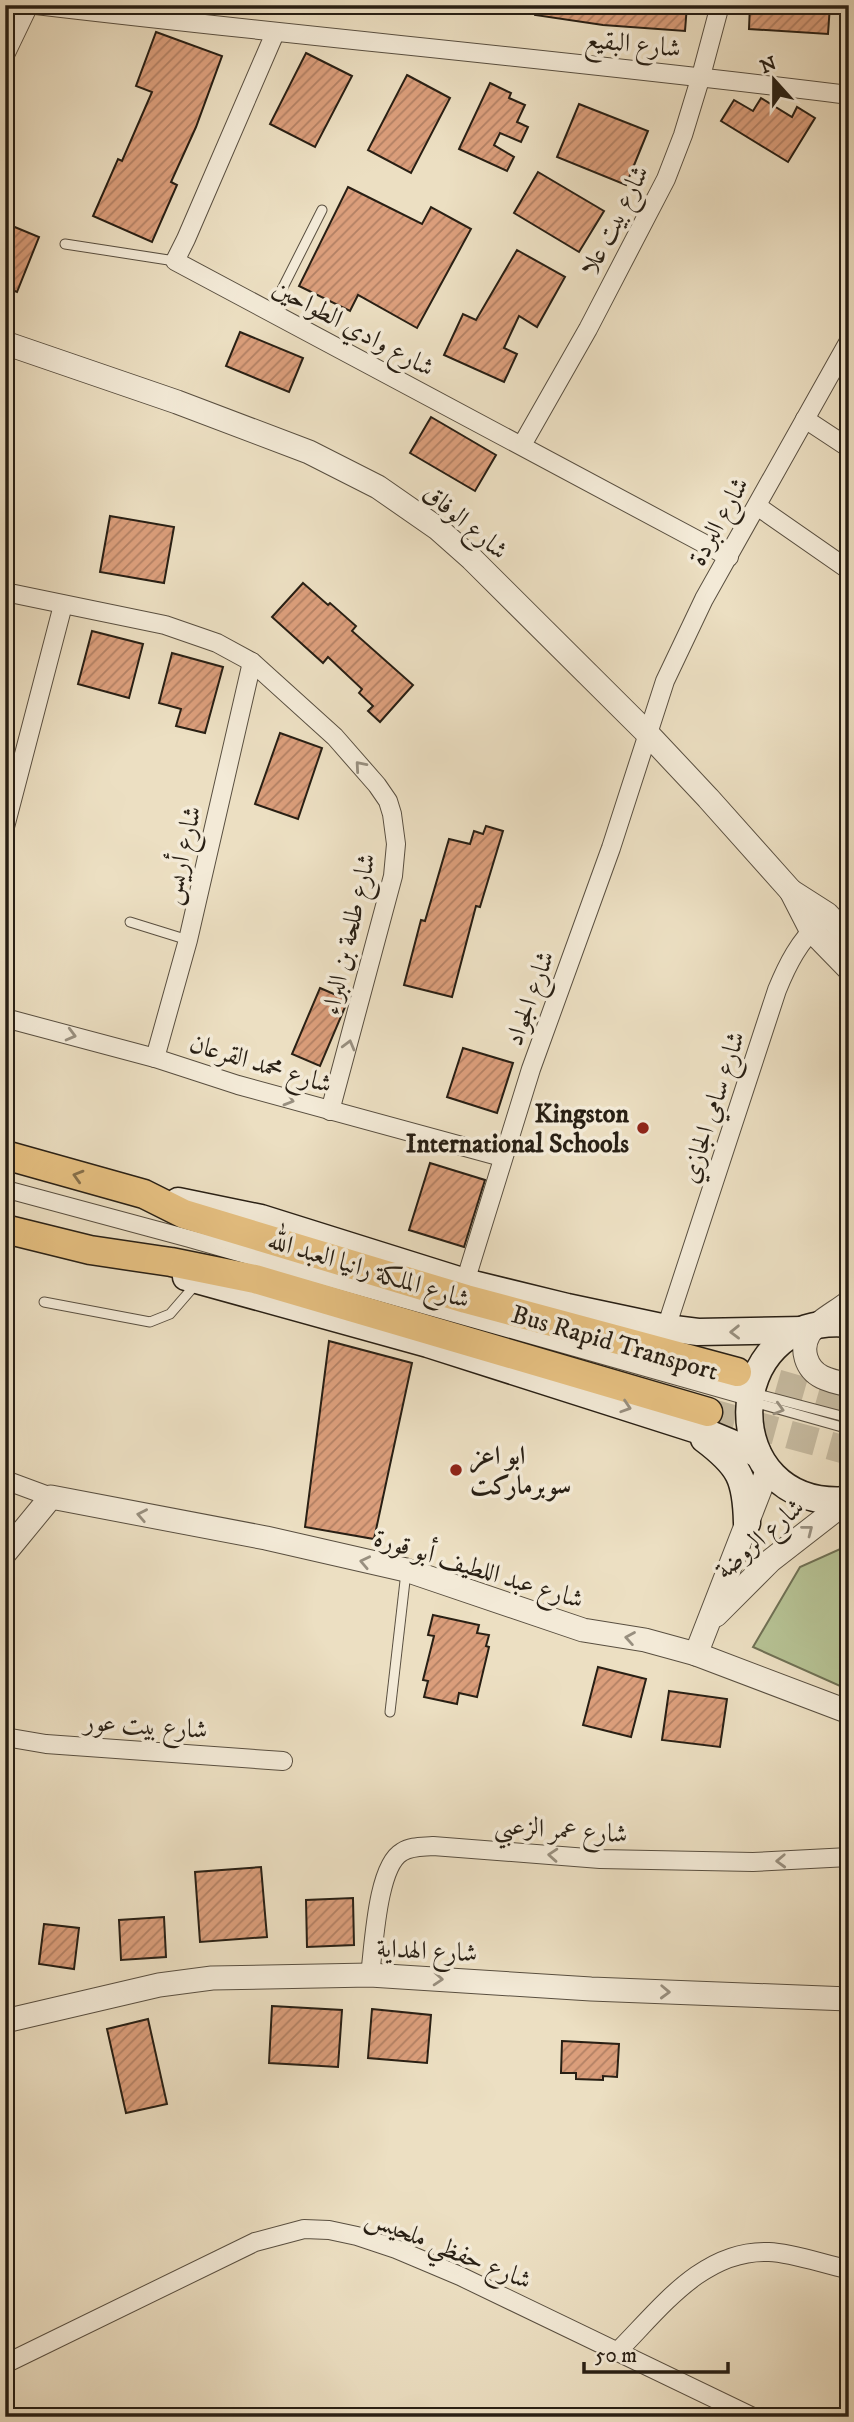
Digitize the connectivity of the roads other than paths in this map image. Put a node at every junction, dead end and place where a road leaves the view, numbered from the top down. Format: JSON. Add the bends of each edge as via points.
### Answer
{"nodes":[{"id":1,"x":29,"y":5,"type":"edge"},
{"id":2,"x":36,"y":5,"type":"edge"},
{"id":3,"x":720,"y":5,"type":"edge"},
{"id":4,"x":275,"y":33,"type":"junction"},
{"id":5,"x":5,"y":55,"type":"edge"},
{"id":6,"x":701,"y":76,"type":"junction"},
{"id":7,"x":849,"y":95,"type":"edge"},
{"id":8,"x":322,"y":210,"type":"dead end"},
{"id":9,"x":65,"y":243,"type":"dead end"},
{"id":10,"x":175,"y":261,"type":"junction"},
{"id":11,"x":270,"y":313,"type":"junction"},
{"id":12,"x":849,"y":341,"type":"edge"},
{"id":13,"x":5,"y":342,"type":"edge"},
{"id":14,"x":805,"y":419,"type":"junction"},
{"id":15,"x":522,"y":444,"type":"junction"},
{"id":16,"x":849,"y":448,"type":"edge"},
{"id":17,"x":757,"y":506,"type":"junction"},
{"id":18,"x":729,"y":557,"type":"junction"},
{"id":19,"x":849,"y":570,"type":"edge"},
{"id":20,"x":5,"y":592,"type":"edge"},
{"id":21,"x":63,"y":605,"type":"junction"},
{"id":22,"x":252,"y":663,"type":"junction"},
{"id":23,"x":647,"y":733,"type":"junction"},
{"id":24,"x":5,"y":827,"type":"edge"},
{"id":25,"x":130,"y":922,"type":"dead end"},
{"id":26,"x":819,"y":922,"type":"junction"},
{"id":27,"x":849,"y":937,"type":"edge"},
{"id":28,"x":188,"y":940,"type":"junction"},
{"id":29,"x":849,"y":969,"type":"edge"},
{"id":30,"x":5,"y":1018,"type":"edge"},
{"id":31,"x":155,"y":1058,"type":"junction"},
{"id":32,"x":330,"y":1111,"type":"junction"},
{"id":33,"x":5,"y":1155,"type":"edge"},
{"id":34,"x":502,"y":1157,"type":"junction"},
{"id":35,"x":5,"y":1185,"type":"edge"},
{"id":36,"x":5,"y":1193,"type":"edge"},
{"id":37,"x":144,"y":1194,"type":"junction"},
{"id":38,"x":5,"y":1229,"type":"edge"},
{"id":39,"x":90,"y":1250,"type":"junction"},
{"id":40,"x":200,"y":1280,"type":"junction"},
{"id":41,"x":465,"y":1282,"type":"junction"},
{"id":42,"x":44,"y":1302,"type":"dead end"},
{"id":43,"x":849,"y":1302,"type":"edge"},
{"id":44,"x":849,"y":1324,"type":"edge"},
{"id":45,"x":666,"y":1328,"type":"junction"},
{"id":46,"x":810,"y":1328,"type":"junction"},
{"id":47,"x":849,"y":1385,"type":"edge"},
{"id":48,"x":745,"y":1388,"type":"junction"},
{"id":49,"x":849,"y":1418,"type":"edge"},
{"id":50,"x":698,"y":1420,"type":"junction"},
{"id":51,"x":849,"y":1429,"type":"edge"},
{"id":52,"x":763,"y":1462,"type":"junction"},
{"id":53,"x":5,"y":1480,"type":"edge"},
{"id":54,"x":51,"y":1497,"type":"junction"},
{"id":55,"x":848,"y":1501,"type":"edge"},
{"id":56,"x":747,"y":1523,"type":"junction"},
{"id":57,"x":5,"y":1553,"type":"edge"},
{"id":58,"x":406,"y":1570,"type":"junction"},
{"id":59,"x":711,"y":1620,"type":"junction"},
{"id":60,"x":696,"y":1654,"type":"junction"},
{"id":61,"x":390,"y":1712,"type":"dead end"},
{"id":62,"x":849,"y":1712,"type":"edge"},
{"id":63,"x":5,"y":1737,"type":"edge"},
{"id":64,"x":283,"y":1761,"type":"dead end"},
{"id":65,"x":849,"y":1857,"type":"edge"},
{"id":66,"x":370,"y":1975,"type":"junction"},
{"id":67,"x":849,"y":1999,"type":"edge"},
{"id":68,"x":5,"y":2021,"type":"edge"},
{"id":69,"x":847,"y":2269,"type":"edge"},
{"id":70,"x":618,"y":2351,"type":"junction"},
{"id":71,"x":5,"y":2364,"type":"edge"},
{"id":72,"x":753,"y":2417,"type":"edge"}],
"edges":[{"from":1,"to":5,"type":"street"},
{"from":2,"to":4,"type":"street","name":"شارع البقيع"},
{"from":3,"to":6,"type":"street","name":"شارع بيت علا"},
{"from":4,"to":6,"type":"street","name":"شارع البقيع"},
{"from":4,"to":10,"type":"street"},
{"from":6,"to":7,"type":"street","name":"شارع البقيع"},
{"from":6,"to":15,"type":"street","name":"شارع بيت علا","via":[[666,179]]},
{"from":8,"to":11,"type":"lane"},
{"from":9,"to":10,"type":"lane"},
{"from":10,"to":11,"type":"street","name":"شارع وادي الطواحين"},
{"from":11,"to":15,"type":"street","name":"شارع وادي الطواحين"},
{"from":12,"to":14,"type":"street","name":"شارع البردة"},
{"from":13,"to":23,"type":"street","name":"شارع الوفاق","via":[[309,452],[378,487],[438,528],[472,559]]},
{"from":14,"to":16,"type":"street"},
{"from":14,"to":17,"type":"street","name":"شارع البردة"},
{"from":15,"to":18,"type":"street","name":"شارع وادي الطواحين"},
{"from":17,"to":18,"type":"street","name":"شارع البردة"},
{"from":17,"to":19,"type":"street"},
{"from":18,"to":23,"type":"street","name":"شارع البردة","via":[[674,658]]},
{"from":20,"to":21,"type":"street","name":"شارع طلحة بن البراء"},
{"from":21,"to":22,"type":"street","name":"شارع طلحة بن البراء","via":[[164,625],[217,643]]},
{"from":21,"to":24,"type":"street"},
{"from":22,"to":28,"type":"street","name":"شارع أريس"},
{"from":32,"to":22,"type":"street","name":"شارع طلحة بن البراء","one_way":true,"via":[[393,876],[396,844],[392,814],[377,785],[335,737]]},
{"from":23,"to":26,"type":"street","name":"شارع الوفاق"},
{"from":23,"to":34,"type":"street","name":"شارع الجواد"},
{"from":25,"to":28,"type":"lane"},
{"from":26,"to":27,"type":"street","name":"شارع الوفاق"},
{"from":26,"to":29,"type":"street","name":"شارع الوفاق"},
{"from":26,"to":45,"type":"street","name":"شارع سامي الجازي","via":[[787,963]]},
{"from":28,"to":31,"type":"street","name":"شارع أريس"},
{"from":30,"to":31,"type":"street","name":"شارع محمد القرعان","one_way":true},
{"from":31,"to":32,"type":"street","name":"شارع محمد القرعان","one_way":true},
{"from":32,"to":34,"type":"street","name":"شارع محمد القرعان"},
{"from":37,"to":33,"type":"main road","name":"شارع الملكة رانيا العبد الله","one_way":true},
{"from":34,"to":41,"type":"street","name":"شارع الجواد"},
{"from":35,"to":48,"type":"lane","name":"Bus Rapid Transport","via":[[650,1366]]},
{"from":36,"to":48,"type":"lane","name":"Bus Rapid Transport"},
{"from":37,"to":41,"type":"main road","via":[[261,1218]]},
{"from":37,"to":48,"type":"main road","name":"شارع الملكة رانيا العبد الله","via":[[184,1214]]},
{"from":38,"to":39,"type":"main road","name":"شارع الملكة رانيا العبد الله"},
{"from":39,"to":40,"type":"main road"},
{"from":39,"to":50,"type":"main road","name":"شارع الملكة رانيا العبد الله","via":[[255,1279]]},
{"from":40,"to":42,"type":"lane","via":[[170,1314],[150,1322]]},
{"from":40,"to":50,"type":"main road","one_way":true},
{"from":41,"to":45,"type":"main road"},
{"from":43,"to":46,"type":"street"},
{"from":44,"to":46,"type":"main road"},
{"from":46,"to":45,"type":"main road","one_way":true,"via":[[698,1332]]},
{"from":46,"to":47,"type":"street","via":[[805,1353],[814,1372]]},
{"from":46,"to":48,"type":"main road","via":[[779,1344]]},
{"from":48,"to":49,"type":"lane","name":"Bus Rapid Transport"},
{"from":48,"to":51,"type":"lane","name":"Bus Rapid Transport","one_way":true},
{"from":48,"to":52,"type":"main road","via":[[750,1428]]},
{"from":50,"to":52,"type":"main road","via":[[710,1434]]},
{"from":50,"to":56,"type":"main road","via":[[740,1475]]},
{"from":52,"to":55,"type":"main road","via":[[802,1494]]},
{"from":52,"to":56,"type":"street","name":"شارع الروضة"},
{"from":53,"to":54,"type":"street","name":"شارع عبد اللطيف أبو قورة"},
{"from":54,"to":57,"type":"street"},
{"from":58,"to":54,"type":"street","name":"شارع عبد اللطيف أبو قورة","one_way":true},
{"from":59,"to":55,"type":"street","name":"شارع الروضة","one_way":true,"via":[[770,1561]]},
{"from":56,"to":59,"type":"street","name":"شارع الروضة"},
{"from":60,"to":58,"type":"street","name":"شارع عبد اللطيف أبو قورة","one_way":true,"via":[[583,1630]]},
{"from":58,"to":61,"type":"lane"},
{"from":59,"to":60,"type":"street","name":"شارع الروضة"},
{"from":60,"to":62,"type":"street","name":"شارع عبد اللطيف أبو قورة"},
{"from":63,"to":64,"type":"street","name":"شارع بيت عور"},
{"from":65,"to":66,"type":"street","name":"شارع عمر الزعبي","one_way":true,"via":[[753,1862],[600,1859],[414,1847],[388,1865]]},
{"from":66,"to":67,"type":"street","name":"شارع الهداية","one_way":true},
{"from":66,"to":68,"type":"street","name":"شارع الهداية","via":[[188,1980]]},
{"from":69,"to":70,"type":"street","via":[[771,2252],[739,2253],[709,2266]]},
{"from":70,"to":71,"type":"street","name":"شارع حفظي ملحيس","via":[[396,2249],[330,2230],[304,2230],[255,2242]]},
{"from":70,"to":72,"type":"street","name":"شارع حفظي ملحيس"}]}
